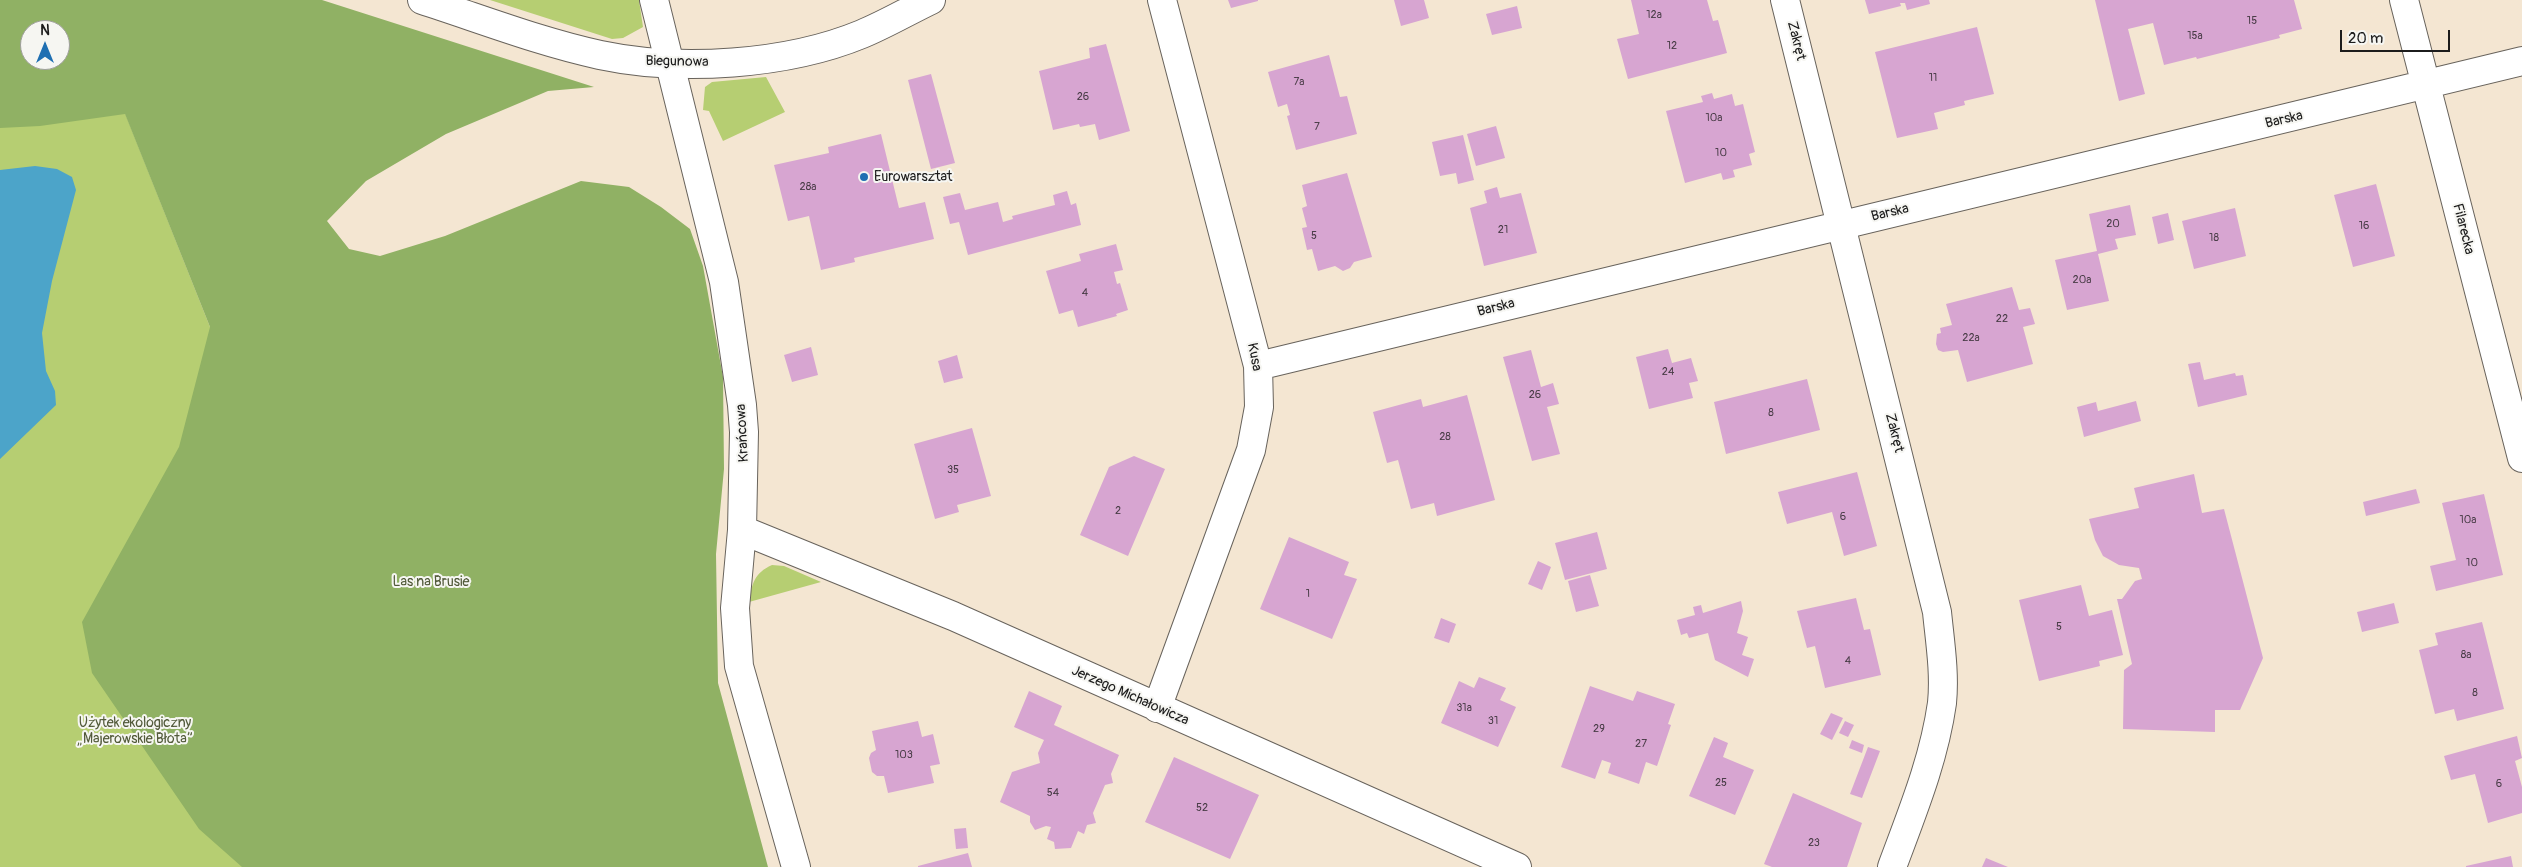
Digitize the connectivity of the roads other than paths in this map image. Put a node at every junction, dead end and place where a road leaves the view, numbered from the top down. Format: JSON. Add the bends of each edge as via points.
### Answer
{"nodes":[{"id":1,"x":422,"y":0,"type":"edge"},
{"id":2,"x":654,"y":0,"type":"edge"},
{"id":3,"x":930,"y":0,"type":"edge"},
{"id":4,"x":1162,"y":0,"type":"edge"},
{"id":5,"x":1786,"y":0,"type":"edge"},
{"id":6,"x":2404,"y":0,"type":"edge"},
{"id":7,"x":2522,"y":61,"type":"edge"},
{"id":8,"x":669,"y":64,"type":"junction"},
{"id":9,"x":2426,"y":86,"type":"junction"},
{"id":10,"x":1843,"y":224,"type":"junction"},
{"id":11,"x":1258,"y":366,"type":"junction"},
{"id":12,"x":2522,"y":458,"type":"edge"},
{"id":13,"x":742,"y":530,"type":"junction"},
{"id":14,"x":1157,"y":708,"type":"junction"},
{"id":15,"x":796,"y":867,"type":"edge"},
{"id":16,"x":1517,"y":867,"type":"edge"},
{"id":17,"x":1892,"y":867,"type":"edge"}],
"edges":[{"from":1,"to":8,"type":"street","name":"Biegunowa","via":[[587,52]]},
{"from":2,"to":8,"type":"street","name":"Krańcowa"},
{"from":3,"to":8,"type":"street","name":"Biegunowa","via":[[862,34],[814,48],[740,61]]},
{"from":4,"to":11,"type":"street","name":"Kusa"},
{"from":5,"to":10,"type":"street","name":"Zakręt"},
{"from":6,"to":9,"type":"street","name":"Filarecka"},
{"from":7,"to":9,"type":"street","name":"Barska"},
{"from":8,"to":13,"type":"street","name":"Krańcowa","via":[[731,321],[744,432]]},
{"from":9,"to":10,"type":"street","name":"Barska"},
{"from":9,"to":12,"type":"street","name":"Filarecka"},
{"from":10,"to":11,"type":"street","name":"Barska"},
{"from":10,"to":17,"type":"street","name":"Zakręt","via":[[1937,612],[1942,670],[1942,702],[1925,780]]},
{"from":11,"to":14,"type":"street","name":"Kusa","via":[[1259,407],[1251,450]]},
{"from":13,"to":14,"type":"street","name":"Jerzego Michałowicza","via":[[953,616]]},
{"from":13,"to":15,"type":"street","name":"Krańcowa","via":[[735,608],[739,666]]},
{"from":14,"to":16,"type":"street","name":"Jerzego Michałowicza"}]}
